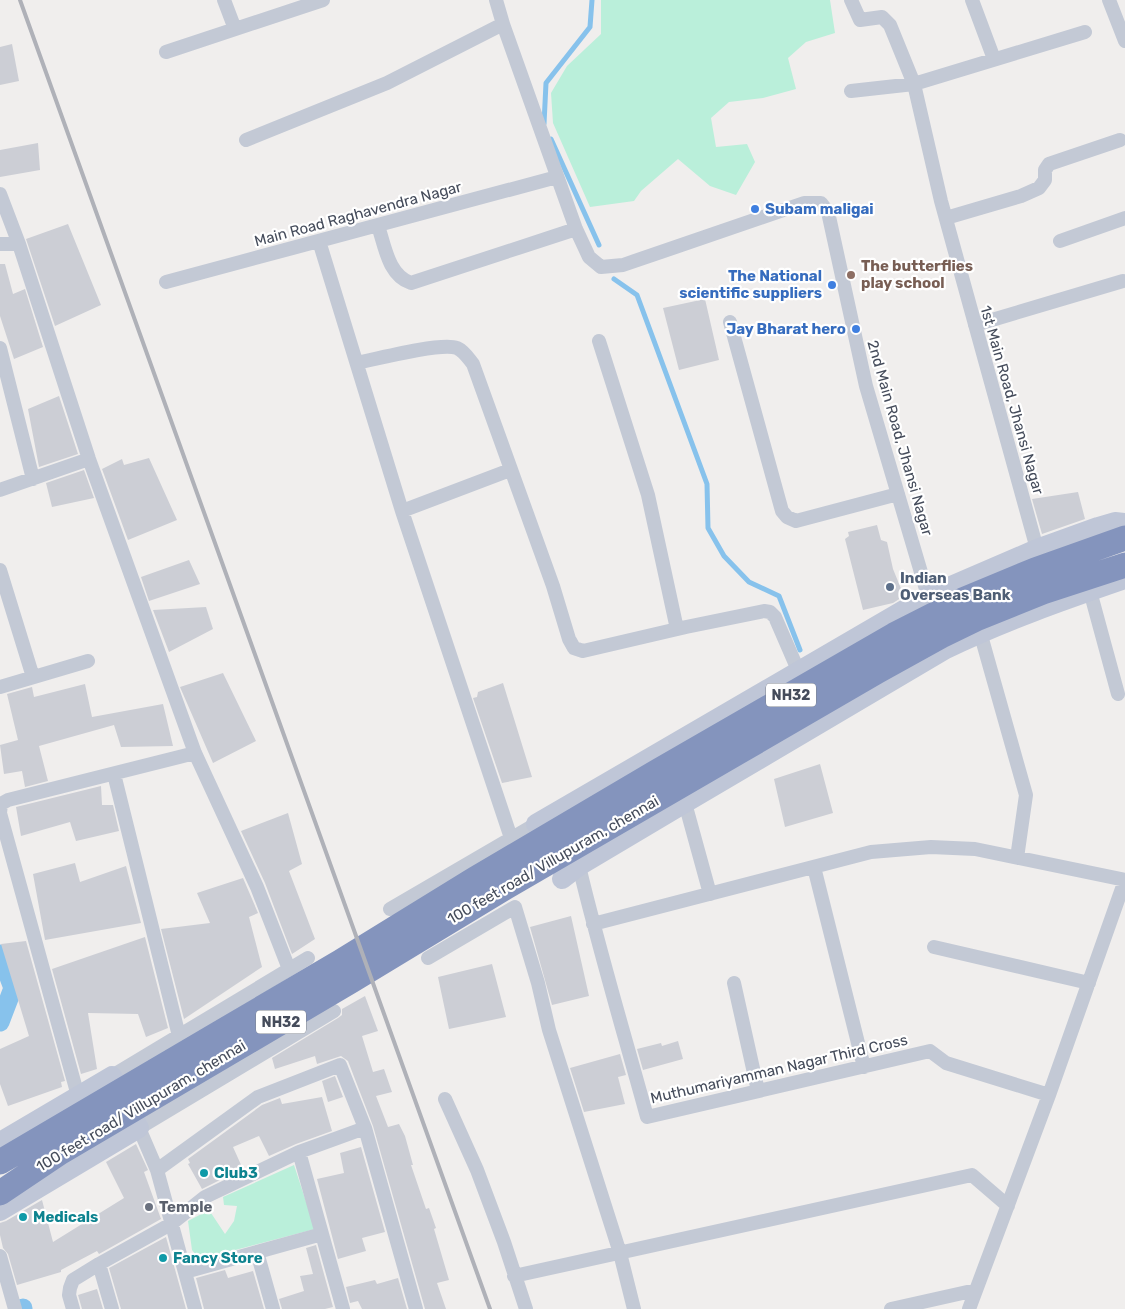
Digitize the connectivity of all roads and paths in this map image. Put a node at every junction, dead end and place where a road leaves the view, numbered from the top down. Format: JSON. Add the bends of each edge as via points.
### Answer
{"nodes":[{"id":1,"x":224,"y":0,"type":"edge"},
{"id":2,"x":323,"y":0,"type":"edge"},
{"id":3,"x":496,"y":0,"type":"edge"},
{"id":4,"x":851,"y":0,"type":"edge"},
{"id":5,"x":972,"y":0,"type":"edge"},
{"id":6,"x":1109,"y":0,"type":"edge"},
{"id":7,"x":503,"y":24,"type":"junction"},
{"id":8,"x":235,"y":29,"type":"junction"},
{"id":9,"x":1085,"y":32,"type":"dead end"},
{"id":10,"x":1125,"y":41,"type":"edge"},
{"id":11,"x":166,"y":52,"type":"dead end"},
{"id":12,"x":994,"y":59,"type":"junction"},
{"id":13,"x":914,"y":84,"type":"junction"},
{"id":14,"x":851,"y":91,"type":"dead end"},
{"id":15,"x":246,"y":140,"type":"dead end"},
{"id":16,"x":1120,"y":140,"type":"dead end"},
{"id":17,"x":558,"y":177,"type":"junction"},
{"id":18,"x":0,"y":194,"type":"edge"},
{"id":19,"x":946,"y":218,"type":"junction"},
{"id":20,"x":1125,"y":218,"type":"edge"},
{"id":21,"x":378,"y":226,"type":"junction"},
{"id":22,"x":576,"y":229,"type":"junction"},
{"id":23,"x":319,"y":241,"type":"junction"},
{"id":24,"x":1060,"y":241,"type":"dead end"},
{"id":25,"x":0,"y":244,"type":"edge"},
{"id":26,"x":18,"y":244,"type":"junction"},
{"id":27,"x":1123,"y":281,"type":"dead end"},
{"id":28,"x":166,"y":282,"type":"dead end"},
{"id":29,"x":730,"y":322,"type":"dead end"},
{"id":30,"x":975,"y":325,"type":"junction"},
{"id":31,"x":599,"y":341,"type":"dead end"},
{"id":32,"x":0,"y":348,"type":"edge"},
{"id":33,"x":356,"y":363,"type":"junction"},
{"id":34,"x":89,"y":459,"type":"junction"},
{"id":35,"x":510,"y":470,"type":"junction"},
{"id":36,"x":33,"y":478,"type":"junction"},
{"id":37,"x":0,"y":490,"type":"edge"},
{"id":38,"x":898,"y":494,"type":"junction"},
{"id":39,"x":402,"y":511,"type":"junction"},
{"id":40,"x":1125,"y":523,"type":"edge"},
{"id":41,"x":1125,"y":538,"type":"edge"},
{"id":42,"x":1037,"y":549,"type":"junction"},
{"id":43,"x":1125,"y":565,"type":"edge"},
{"id":44,"x":0,"y":570,"type":"edge"},
{"id":45,"x":1125,"y":580,"type":"edge"},
{"id":46,"x":1090,"y":591,"type":"junction"},
{"id":47,"x":928,"y":596,"type":"junction"},
{"id":48,"x":677,"y":629,"type":"junction"},
{"id":49,"x":980,"y":632,"type":"junction"},
{"id":50,"x":88,"y":661,"type":"dead end"},
{"id":51,"x":798,"y":670,"type":"junction"},
{"id":52,"x":32,"y":678,"type":"junction"},
{"id":53,"x":0,"y":687,"type":"edge"},
{"id":54,"x":1118,"y":694,"type":"dead end"},
{"id":55,"x":195,"y":753,"type":"junction"},
{"id":56,"x":114,"y":774,"type":"junction"},
{"id":57,"x":685,"y":803,"type":"junction"},
{"id":58,"x":511,"y":838,"type":"junction"},
{"id":59,"x":558,"y":844,"type":"junction"},
{"id":60,"x":1017,"y":858,"type":"junction"},
{"id":61,"x":814,"y":867,"type":"junction"},
{"id":62,"x":562,"y":879,"type":"dead end"},
{"id":63,"x":1125,"y":880,"type":"edge"},
{"id":64,"x":710,"y":894,"type":"junction"},
{"id":65,"x":390,"y":909,"type":"dead end"},
{"id":66,"x":593,"y":924,"type":"junction"},
{"id":67,"x":934,"y":947,"type":"dead end"},
{"id":68,"x":308,"y":958,"type":"dead end"},
{"id":69,"x":428,"y":958,"type":"dead end"},
{"id":70,"x":289,"y":969,"type":"junction"},
{"id":71,"x":734,"y":983,"type":"dead end"},
{"id":72,"x":1088,"y":984,"type":"junction"},
{"id":73,"x":334,"y":1011,"type":"dead end"},
{"id":74,"x":179,"y":1036,"type":"junction"},
{"id":75,"x":864,"y":1067,"type":"junction"},
{"id":76,"x":112,"y":1076,"type":"junction"},
{"id":77,"x":758,"y":1091,"type":"junction"},
{"id":78,"x":1049,"y":1095,"type":"junction"},
{"id":79,"x":78,"y":1096,"type":"junction"},
{"id":80,"x":445,"y":1099,"type":"dead end"},
{"id":81,"x":139,"y":1128,"type":"junction"},
{"id":82,"x":365,"y":1128,"type":"junction"},
{"id":83,"x":0,"y":1142,"type":"edge"},
{"id":84,"x":299,"y":1152,"type":"junction"},
{"id":85,"x":0,"y":1162,"type":"edge"},
{"id":86,"x":156,"y":1170,"type":"junction"},
{"id":87,"x":0,"y":1193,"type":"edge"},
{"id":88,"x":1008,"y":1206,"type":"junction"},
{"id":89,"x":0,"y":1211,"type":"edge"},
{"id":90,"x":171,"y":1224,"type":"junction"},
{"id":91,"x":322,"y":1234,"type":"junction"},
{"id":92,"x":257,"y":1252,"type":"junction"},
{"id":93,"x":620,"y":1253,"type":"junction"},
{"id":94,"x":0,"y":1256,"type":"edge"},
{"id":95,"x":99,"y":1264,"type":"junction"},
{"id":96,"x":185,"y":1272,"type":"junction"},
{"id":97,"x":514,"y":1276,"type":"junction"},
{"id":98,"x":976,"y":1290,"type":"junction"},
{"id":99,"x":15,"y":1309,"type":"edge"},
{"id":100,"x":73,"y":1309,"type":"edge"},
{"id":101,"x":112,"y":1309,"type":"edge"},
{"id":102,"x":196,"y":1309,"type":"edge"},
{"id":103,"x":273,"y":1309,"type":"edge"},
{"id":104,"x":343,"y":1309,"type":"edge"},
{"id":105,"x":416,"y":1309,"type":"edge"},
{"id":106,"x":526,"y":1309,"type":"edge"},
{"id":107,"x":634,"y":1309,"type":"edge"},
{"id":108,"x":890,"y":1309,"type":"edge"},
{"id":109,"x":969,"y":1309,"type":"edge"}],
"edges":[{"from":1,"to":8,"type":"street"},
{"from":2,"to":8,"type":"street"},
{"from":3,"to":7,"type":"street"},
{"from":4,"to":13,"type":"street","name":"1st Main Road, Jhansi Nagar","via":[[860,20],[882,17],[890,25]]},
{"from":5,"to":12,"type":"street"},
{"from":6,"to":10,"type":"street"},
{"from":7,"to":15,"type":"street","via":[[387,83]]},
{"from":7,"to":17,"type":"street"},
{"from":8,"to":11,"type":"street"},
{"from":9,"to":12,"type":"street"},
{"from":12,"to":13,"type":"street"},
{"from":13,"to":14,"type":"street"},
{"from":13,"to":19,"type":"street","name":"1st Main Road, Jhansi Nagar"},
{"from":16,"to":19,"type":"street","via":[[1049,164],[1039,188]]},
{"from":17,"to":21,"type":"street","name":"Main Road Raghavendra Nagar"},
{"from":17,"to":22,"type":"street"},
{"from":18,"to":26,"type":"street"},
{"from":19,"to":30,"type":"street","name":"1st Main Road, Jhansi Nagar"},
{"from":20,"to":24,"type":"street"},
{"from":21,"to":22,"type":"street","via":[[392,269],[402,280],[410,283]]},
{"from":21,"to":23,"type":"street","name":"Main Road Raghavendra Nagar"},
{"from":22,"to":38,"type":"street","name":"2nd Main Road, Jhansi Nagar","via":[[589,257],[601,267],[623,265],[804,203],[820,203],[828,212],[866,386]]},
{"from":23,"to":28,"type":"street","name":"Main Road Raghavendra Nagar"},
{"from":23,"to":33,"type":"street"},
{"from":25,"to":26,"type":"street"},
{"from":26,"to":34,"type":"street"},
{"from":27,"to":30,"type":"street"},
{"from":29,"to":38,"type":"street","via":[[782,511],[796,522]]},
{"from":30,"to":42,"type":"street","name":"1st Main Road, Jhansi Nagar"},
{"from":31,"to":48,"type":"street","via":[[648,496]]},
{"from":32,"to":36,"type":"street"},
{"from":33,"to":35,"type":"street","via":[[420,349],[455,347],[463,352],[473,364],[481,383]]},
{"from":33,"to":39,"type":"street"},
{"from":34,"to":36,"type":"street"},
{"from":34,"to":55,"type":"street"},
{"from":35,"to":39,"type":"street"},
{"from":35,"to":48,"type":"street","via":[[574,648],[582,651]]},
{"from":36,"to":37,"type":"street"},
{"from":38,"to":47,"type":"street","name":"2nd Main Road, Jhansi Nagar"},
{"from":39,"to":58,"type":"street"},
{"from":40,"to":42,"type":"street","via":[[1098,527]]},
{"from":41,"to":59,"type":"highway","name":"100 feet road/ Villupuram, chennai","number":"NH32","via":[[1035,570],[933,614],[675,761]]},
{"from":42,"to":47,"type":"street"},
{"from":43,"to":59,"type":"highway","name":"100 feet road/ Villupuram, chennai","number":"NH32","via":[[1043,592],[941,636]]},
{"from":44,"to":52,"type":"street"},
{"from":45,"to":46,"type":"street"},
{"from":46,"to":49,"type":"street"},
{"from":46,"to":54,"type":"street"},
{"from":47,"to":51,"type":"street"},
{"from":48,"to":51,"type":"street","via":[[770,612]]},
{"from":49,"to":57,"type":"street"},
{"from":49,"to":60,"type":"street","via":[[1026,795]]},
{"from":50,"to":52,"type":"street"},
{"from":51,"to":59,"type":"street"},
{"from":52,"to":53,"type":"street"},
{"from":55,"to":56,"type":"street"},
{"from":55,"to":70,"type":"street","via":[[257,887]]},
{"from":56,"to":74,"type":"street"},
{"from":56,"to":79,"type":"street","via":[[1,804],[0,813]]},
{"from":57,"to":59,"type":"street"},
{"from":57,"to":64,"type":"street"},
{"from":58,"to":59,"type":"street"},
{"from":58,"to":65,"type":"street"},
{"from":59,"to":62,"type":"street"},
{"from":59,"to":66,"type":"street","name":"Muthumariyamman Nagar Third Cross"},
{"from":59,"to":85,"type":"highway","name":"100 feet road/ Villupuram, chennai","number":"NH32","via":[[322,972]]},
{"from":59,"to":87,"type":"highway","name":"100 feet road/ Villupuram, chennai","number":"NH32"},
{"from":60,"to":61,"type":"street","via":[[976,849],[931,847],[871,852]]},
{"from":60,"to":63,"type":"street"},
{"from":61,"to":64,"type":"street"},
{"from":61,"to":75,"type":"street"},
{"from":63,"to":72,"type":"street"},
{"from":64,"to":66,"type":"street"},
{"from":66,"to":77,"type":"street","name":"Muthumariyamman Nagar Third Cross","via":[[647,1117]]},
{"from":67,"to":72,"type":"street"},
{"from":68,"to":70,"type":"street"},
{"from":69,"to":93,"type":"street","via":[[515,907],[549,1030]]},
{"from":70,"to":74,"type":"street"},
{"from":71,"to":77,"type":"street"},
{"from":72,"to":78,"type":"street"},
{"from":73,"to":81,"type":"street"},
{"from":74,"to":76,"type":"street"},
{"from":75,"to":77,"type":"street","name":"Muthumariyamman Nagar Third Cross"},
{"from":75,"to":78,"type":"street","name":"Muthumariyamman Nagar Third Cross","via":[[930,1052],[946,1063]]},
{"from":76,"to":79,"type":"street"},
{"from":76,"to":81,"type":"street"},
{"from":78,"to":88,"type":"street"},
{"from":79,"to":83,"type":"street"},
{"from":80,"to":97,"type":"street","via":[[477,1170]]},
{"from":81,"to":86,"type":"street"},
{"from":81,"to":89,"type":"street"},
{"from":82,"to":84,"type":"street"},
{"from":82,"to":86,"type":"street","via":[[340,1065],[258,1097]]},
{"from":82,"to":105,"type":"street"},
{"from":84,"to":90,"type":"street","via":[[206,1197]]},
{"from":84,"to":91,"type":"street"},
{"from":86,"to":90,"type":"street"},
{"from":88,"to":93,"type":"street","via":[[972,1175]]},
{"from":88,"to":98,"type":"street"},
{"from":90,"to":95,"type":"street"},
{"from":90,"to":96,"type":"street"},
{"from":91,"to":92,"type":"street"},
{"from":91,"to":104,"type":"street"},
{"from":92,"to":96,"type":"street"},
{"from":92,"to":103,"type":"street"},
{"from":93,"to":97,"type":"street"},
{"from":93,"to":107,"type":"street"},
{"from":94,"to":99,"type":"street"},
{"from":95,"to":100,"type":"street","via":[[73,1280],[69,1295]]},
{"from":95,"to":101,"type":"street"},
{"from":96,"to":102,"type":"street"},
{"from":97,"to":106,"type":"street"},
{"from":98,"to":108,"type":"street"},
{"from":98,"to":109,"type":"street"}]}
